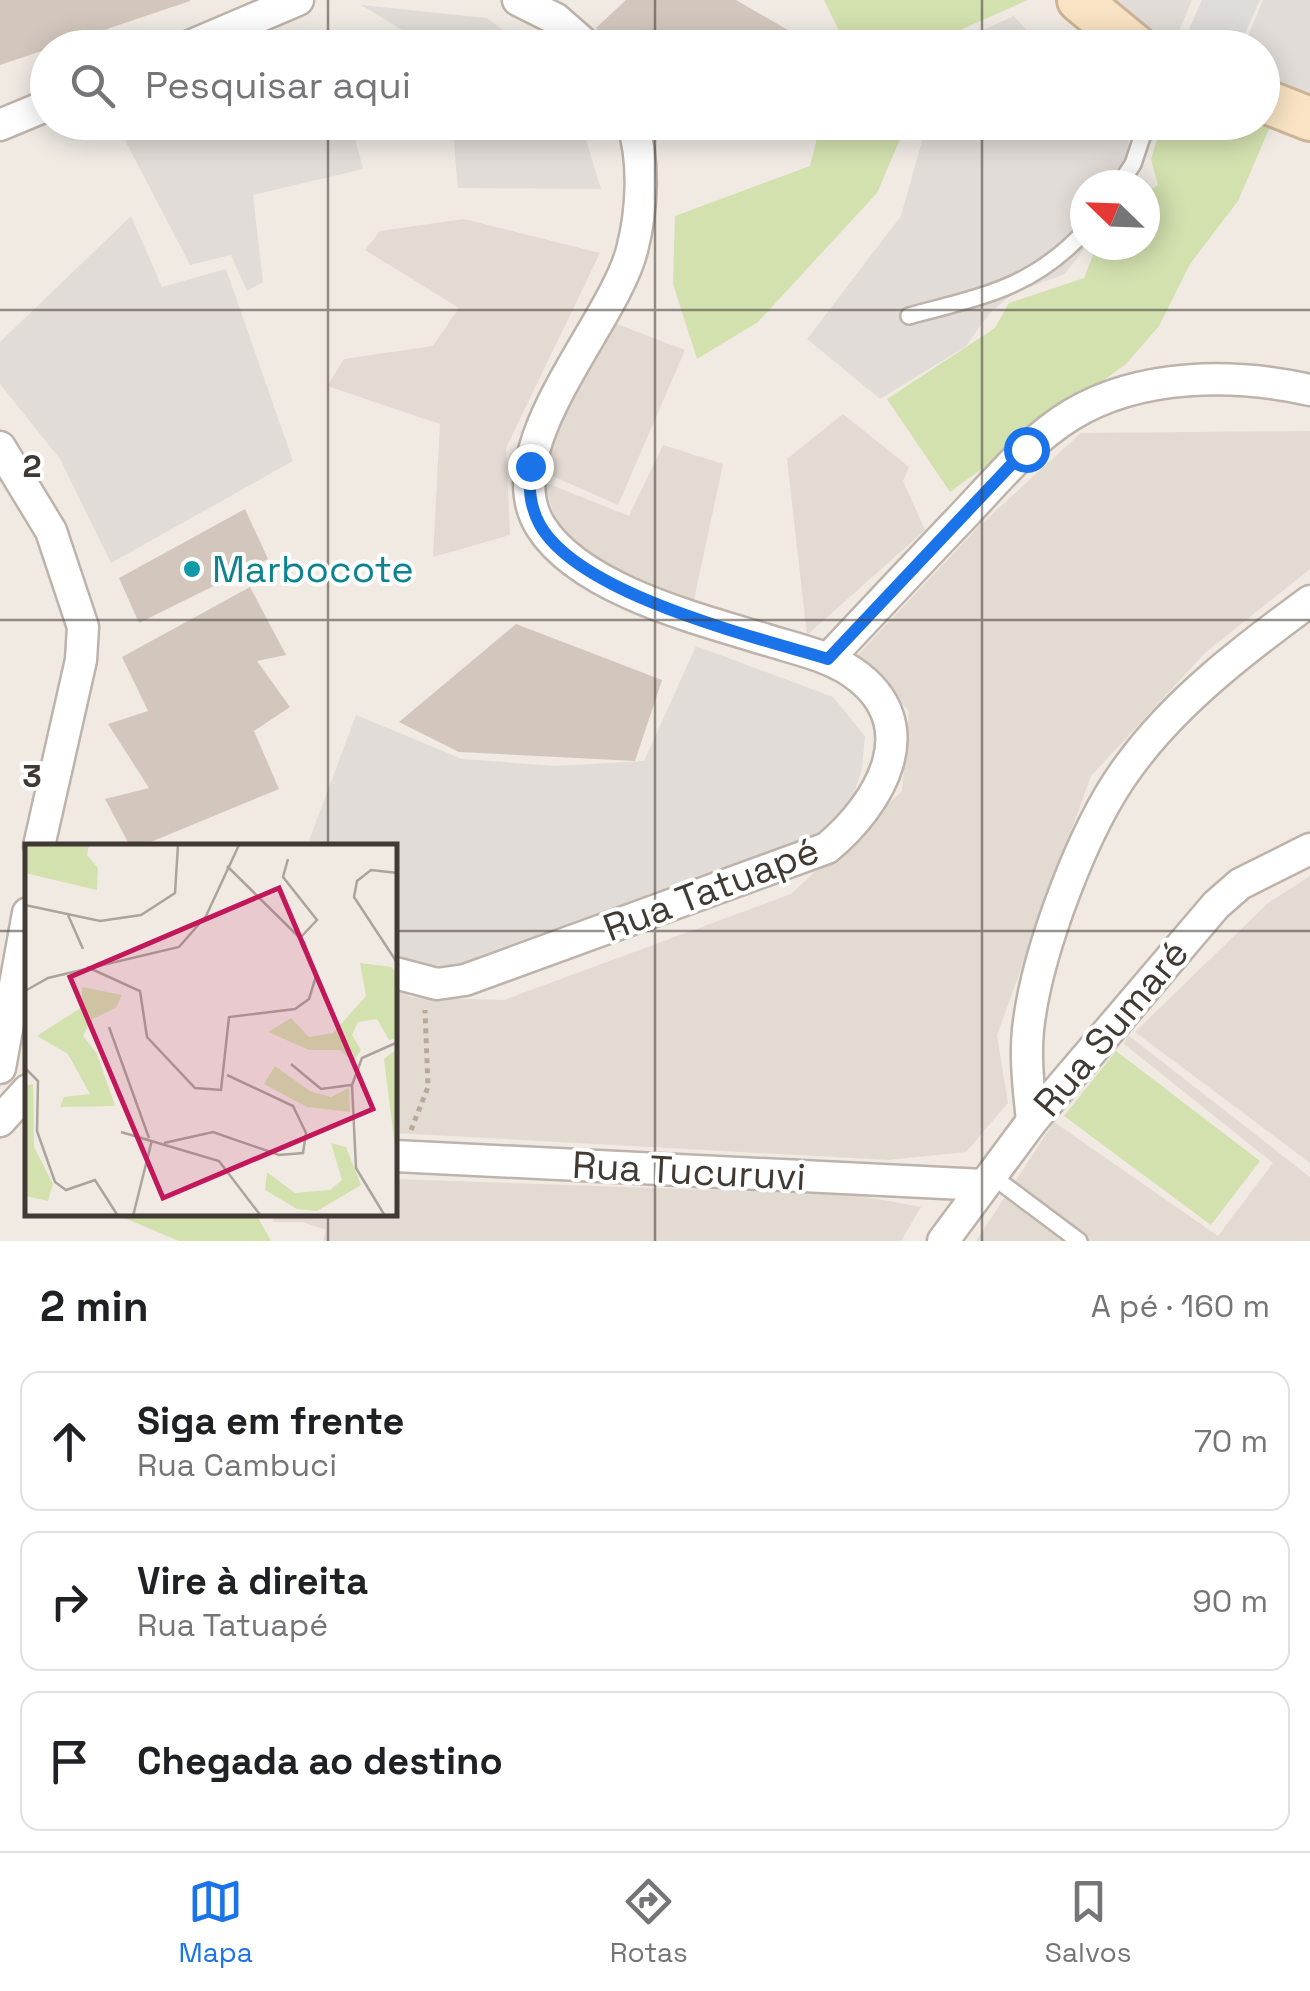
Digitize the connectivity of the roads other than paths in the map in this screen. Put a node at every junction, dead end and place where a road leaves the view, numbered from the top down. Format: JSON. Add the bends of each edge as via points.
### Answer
{"nodes":[{"id":1,"x":296,"y":0,"type":"edge"},
{"id":2,"x":518,"y":0,"type":"edge"},
{"id":3,"x":1078,"y":0,"type":"edge"},
{"id":4,"x":227,"y":30,"type":"edge"},
{"id":5,"x":569,"y":30,"type":"edge"},
{"id":6,"x":1115,"y":30,"type":"edge"},
{"id":7,"x":1280,"y":107,"type":"edge"},
{"id":8,"x":30,"y":112,"type":"edge"},
{"id":9,"x":1310,"y":119,"type":"edge"},
{"id":10,"x":0,"y":125,"type":"edge"},
{"id":11,"x":635,"y":140,"type":"edge"},
{"id":12,"x":1141,"y":140,"type":"edge"},
{"id":13,"x":1129,"y":170,"type":"edge"},
{"id":14,"x":1070,"y":247,"type":"edge"},
{"id":15,"x":909,"y":316,"type":"dead end"},
{"id":16,"x":1310,"y":390,"type":"edge"},
{"id":17,"x":0,"y":447,"type":"edge"},
{"id":18,"x":1310,"y":601,"type":"edge"},
{"id":19,"x":828,"y":659,"type":"junction"},
{"id":20,"x":40,"y":844,"type":"edge"},
{"id":21,"x":1310,"y":850,"type":"edge"},
{"id":22,"x":25,"y":930,"type":"edge"},
{"id":23,"x":398,"y":974,"type":"edge"},
{"id":24,"x":0,"y":1068,"type":"edge"},
{"id":25,"x":25,"y":1093,"type":"edge"},
{"id":26,"x":0,"y":1121,"type":"edge"},
{"id":27,"x":1032,"y":1122,"type":"junction"},
{"id":28,"x":402,"y":1156,"type":"edge"},
{"id":29,"x":987,"y":1180,"type":"junction"},
{"id":30,"x":943,"y":1241,"type":"edge"},
{"id":31,"x":1078,"y":1241,"type":"edge"}],
"edges":[{"from":1,"to":4,"type":"street"},
{"from":2,"to":5,"type":"street"},
{"from":3,"to":6,"type":"main road"},
{"from":7,"to":9,"type":"main road"},
{"from":8,"to":10,"type":"street"},
{"from":11,"to":19,"type":"street","name":"Rua Tatuapé","via":[[640,175],[632,253],[554,404],[530,466],[529,498],[540,526],[592,574]]},
{"from":12,"to":13,"type":"lane"},
{"from":14,"to":15,"type":"lane","via":[[1054,264],[999,292]]},
{"from":16,"to":19,"type":"street","via":[[1249,378],[1188,381],[1126,392],[1073,414],[1026,449]]},
{"from":17,"to":20,"type":"street","via":[[51,531],[84,627]]},
{"from":18,"to":27,"type":"street","via":[[1165,723],[1127,768],[1083,849],[1036,988],[1028,1044]]},
{"from":19,"to":23,"type":"street","name":"Rua Tatuapé","via":[[855,674],[878,699],[890,723],[890,758],[865,812],[827,848],[465,980],[426,982]]},
{"from":21,"to":27,"type":"street","name":"Rua Sumaré","via":[[1240,884],[1216,905]]},
{"from":22,"to":24,"type":"street"},
{"from":25,"to":26,"type":"street"},
{"from":27,"to":29,"type":"street","name":"Rua Sumaré"},
{"from":28,"to":29,"type":"street","name":"Rua Tucuruvi"},
{"from":29,"to":30,"type":"street","name":"Rua Sumaré"},
{"from":29,"to":31,"type":"lane"}]}
